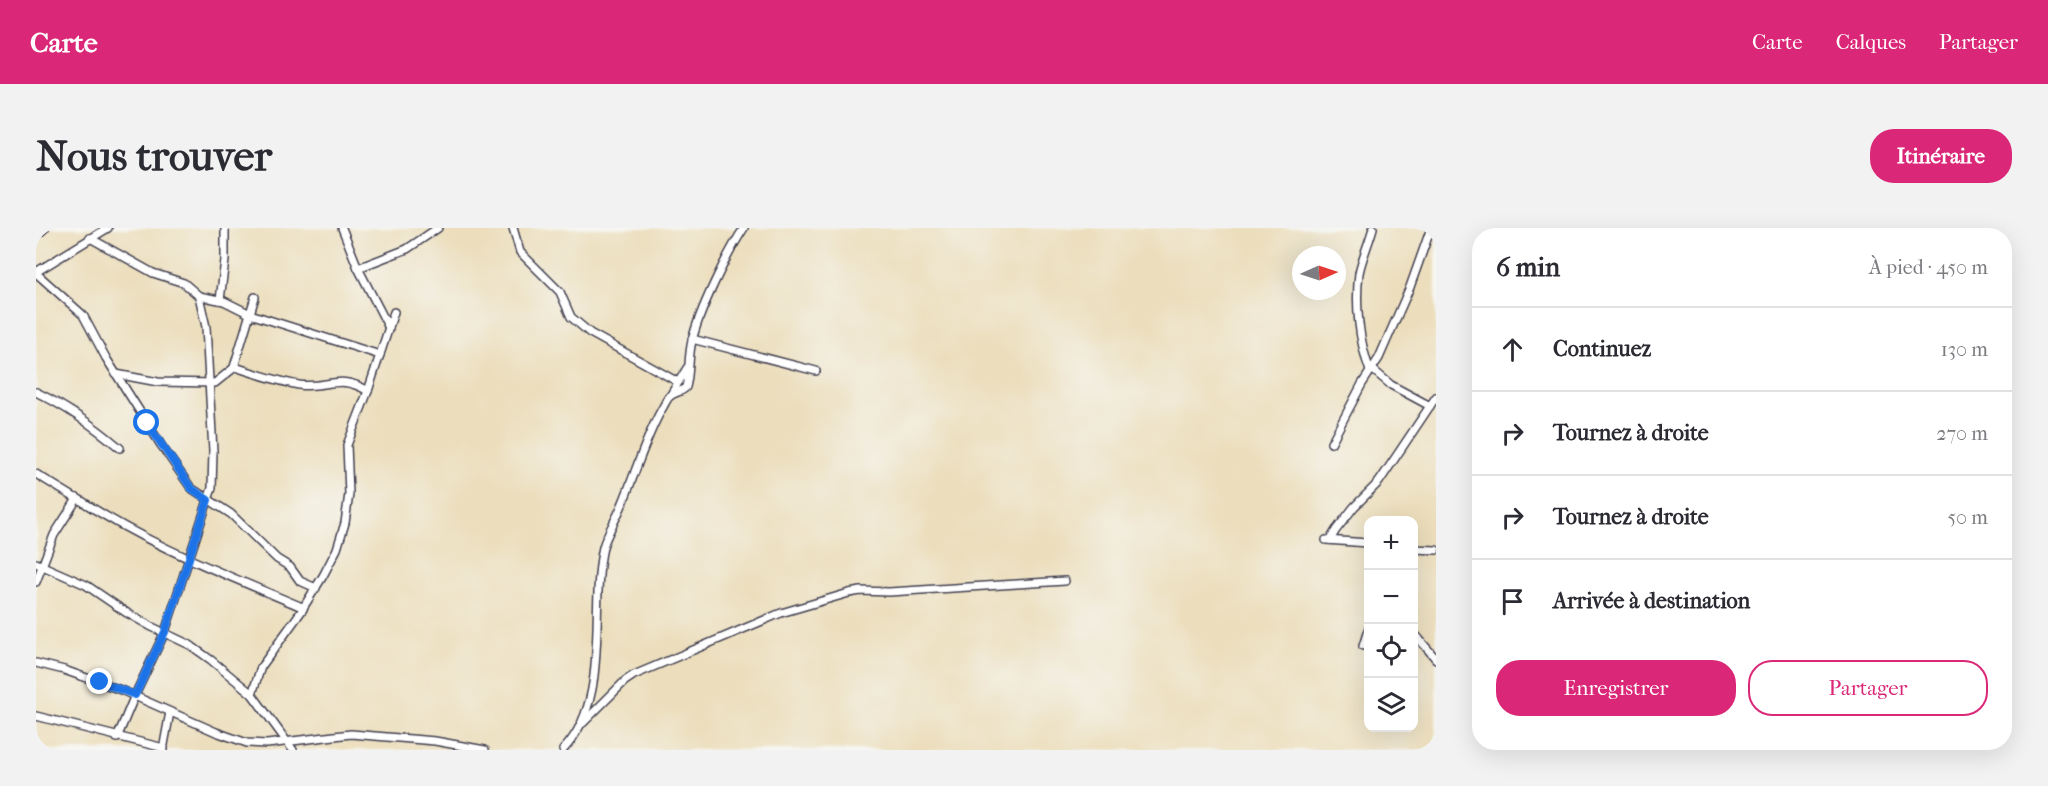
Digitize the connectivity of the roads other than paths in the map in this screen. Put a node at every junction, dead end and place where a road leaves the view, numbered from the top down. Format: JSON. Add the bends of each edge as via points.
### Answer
{"nodes":[{"id":1,"x":45,"y":228,"type":"edge"},
{"id":2,"x":108,"y":228,"type":"edge"},
{"id":3,"x":225,"y":228,"type":"edge"},
{"id":4,"x":342,"y":228,"type":"edge"},
{"id":5,"x":513,"y":228,"type":"edge"},
{"id":6,"x":744,"y":228,"type":"edge"},
{"id":7,"x":1373,"y":228,"type":"edge"},
{"id":8,"x":1431,"y":230,"type":"edge"},
{"id":9,"x":433,"y":231,"type":"edge"},
{"id":10,"x":36,"y":236,"type":"edge"},
{"id":11,"x":90,"y":238,"type":"junction"},
{"id":12,"x":358,"y":268,"type":"junction"},
{"id":13,"x":36,"y":273,"type":"edge"},
{"id":14,"x":199,"y":296,"type":"junction"},
{"id":15,"x":255,"y":297,"type":"dead end"},
{"id":16,"x":220,"y":300,"type":"junction"},
{"id":17,"x":394,"y":312,"type":"dead end"},
{"id":18,"x":250,"y":314,"type":"junction"},
{"id":19,"x":389,"y":328,"type":"junction"},
{"id":20,"x":692,"y":339,"type":"junction"},
{"id":21,"x":380,"y":355,"type":"junction"},
{"id":22,"x":234,"y":367,"type":"junction"},
{"id":23,"x":687,"y":368,"type":"junction"},
{"id":24,"x":816,"y":370,"type":"dead end"},
{"id":25,"x":1371,"y":370,"type":"junction"},
{"id":26,"x":116,"y":374,"type":"junction"},
{"id":27,"x":208,"y":382,"type":"junction"},
{"id":28,"x":678,"y":382,"type":"junction"},
{"id":29,"x":368,"y":391,"type":"junction"},
{"id":30,"x":36,"y":392,"type":"edge"},
{"id":31,"x":670,"y":396,"type":"junction"},
{"id":32,"x":1436,"y":397,"type":"edge"},
{"id":33,"x":1430,"y":406,"type":"junction"},
{"id":34,"x":1331,"y":443,"type":"dead end"},
{"id":35,"x":120,"y":448,"type":"dead end"},
{"id":36,"x":36,"y":474,"type":"edge"},
{"id":37,"x":77,"y":498,"type":"junction"},
{"id":38,"x":208,"y":500,"type":"junction"},
{"id":39,"x":1364,"y":543,"type":"edge"},
{"id":40,"x":1418,"y":549,"type":"edge"},
{"id":41,"x":1436,"y":550,"type":"edge"},
{"id":42,"x":189,"y":560,"type":"junction"},
{"id":43,"x":39,"y":565,"type":"edge"},
{"id":44,"x":1065,"y":581,"type":"dead end"},
{"id":45,"x":36,"y":582,"type":"edge"},
{"id":46,"x":316,"y":588,"type":"junction"},
{"id":47,"x":303,"y":608,"type":"junction"},
{"id":48,"x":165,"y":632,"type":"junction"},
{"id":49,"x":1418,"y":639,"type":"edge"},
{"id":50,"x":1364,"y":643,"type":"edge"},
{"id":51,"x":1363,"y":646,"type":"dead end"},
{"id":52,"x":1436,"y":659,"type":"edge"},
{"id":53,"x":36,"y":663,"type":"edge"},
{"id":54,"x":252,"y":694,"type":"junction"},
{"id":55,"x":135,"y":695,"type":"junction"},
{"id":56,"x":170,"y":712,"type":"junction"},
{"id":57,"x":36,"y":716,"type":"edge"},
{"id":58,"x":581,"y":725,"type":"junction"},
{"id":59,"x":117,"y":738,"type":"junction"},
{"id":60,"x":286,"y":741,"type":"junction"},
{"id":61,"x":163,"y":749,"type":"edge"},
{"id":62,"x":293,"y":750,"type":"edge"},
{"id":63,"x":485,"y":750,"type":"edge"},
{"id":64,"x":563,"y":750,"type":"edge"}],
"edges":[{"from":1,"to":10,"type":"street"},
{"from":2,"to":11,"type":"street"},
{"from":3,"to":16,"type":"street"},
{"from":4,"to":12,"type":"street"},
{"from":5,"to":28,"type":"street","via":[[520,252],[560,292],[570,317],[590,333]]},
{"from":6,"to":20,"type":"street"},
{"from":7,"to":25,"type":"street","via":[[1359,272],[1358,306],[1364,354]]},
{"from":8,"to":25,"type":"street"},
{"from":9,"to":12,"type":"street","via":[[406,249]]},
{"from":11,"to":13,"type":"street"},
{"from":11,"to":14,"type":"street","via":[[153,273],[184,283]]},
{"from":12,"to":19,"type":"street"},
{"from":13,"to":26,"type":"street","via":[[82,314]]},
{"from":14,"to":16,"type":"street"},
{"from":14,"to":27,"type":"street","via":[[206,327]]},
{"from":15,"to":18,"type":"street"},
{"from":16,"to":18,"type":"street"},
{"from":17,"to":19,"type":"street"},
{"from":18,"to":21,"type":"street"},
{"from":18,"to":22,"type":"street"},
{"from":19,"to":21,"type":"street"},
{"from":20,"to":23,"type":"street"},
{"from":20,"to":24,"type":"street"},
{"from":21,"to":29,"type":"street"},
{"from":22,"to":27,"type":"street","via":[[216,382]]},
{"from":22,"to":29,"type":"street","via":[[299,385],[344,382]]},
{"from":23,"to":28,"type":"street"},
{"from":23,"to":31,"type":"street","via":[[686,387]]},
{"from":25,"to":33,"type":"street"},
{"from":25,"to":34,"type":"street"},
{"from":26,"to":27,"type":"street","via":[[158,382]]},
{"from":26,"to":38,"type":"street","via":[[174,466],[191,488]]},
{"from":27,"to":38,"type":"street","via":[[213,482]]},
{"from":28,"to":31,"type":"street"},
{"from":29,"to":46,"type":"street","via":[[347,444],[349,494],[345,523],[336,554]]},
{"from":30,"to":35,"type":"street","via":[[60,404]]},
{"from":31,"to":58,"type":"street","via":[[642,451],[603,548],[594,672]]},
{"from":32,"to":33,"type":"street"},
{"from":33,"to":39,"type":"street","via":[[1379,482],[1328,540]]},
{"from":36,"to":37,"type":"street"},
{"from":37,"to":42,"type":"street","via":[[111,521]]},
{"from":37,"to":43,"type":"street"},
{"from":38,"to":42,"type":"street"},
{"from":38,"to":46,"type":"street","via":[[231,514],[277,560],[290,567],[300,581]]},
{"from":40,"to":41,"type":"street"},
{"from":42,"to":47,"type":"street"},
{"from":42,"to":48,"type":"street"},
{"from":43,"to":45,"type":"street"},
{"from":43,"to":48,"type":"street","via":[[86,585]]},
{"from":44,"to":58,"type":"street","via":[[861,591],[781,613],[634,675]]},
{"from":46,"to":47,"type":"street"},
{"from":47,"to":54,"type":"street","via":[[261,667]]},
{"from":48,"to":54,"type":"street","via":[[190,645]]},
{"from":48,"to":55,"type":"street"},
{"from":49,"to":52,"type":"street"},
{"from":50,"to":51,"type":"street"},
{"from":53,"to":55,"type":"street"},
{"from":54,"to":60,"type":"street"},
{"from":55,"to":56,"type":"street"},
{"from":55,"to":59,"type":"street"},
{"from":56,"to":60,"type":"street","via":[[247,742]]},
{"from":56,"to":61,"type":"street"},
{"from":57,"to":59,"type":"street"},
{"from":58,"to":64,"type":"street"},
{"from":59,"to":61,"type":"street"},
{"from":60,"to":62,"type":"street"},
{"from":60,"to":63,"type":"street","via":[[351,734],[435,741]]}]}
